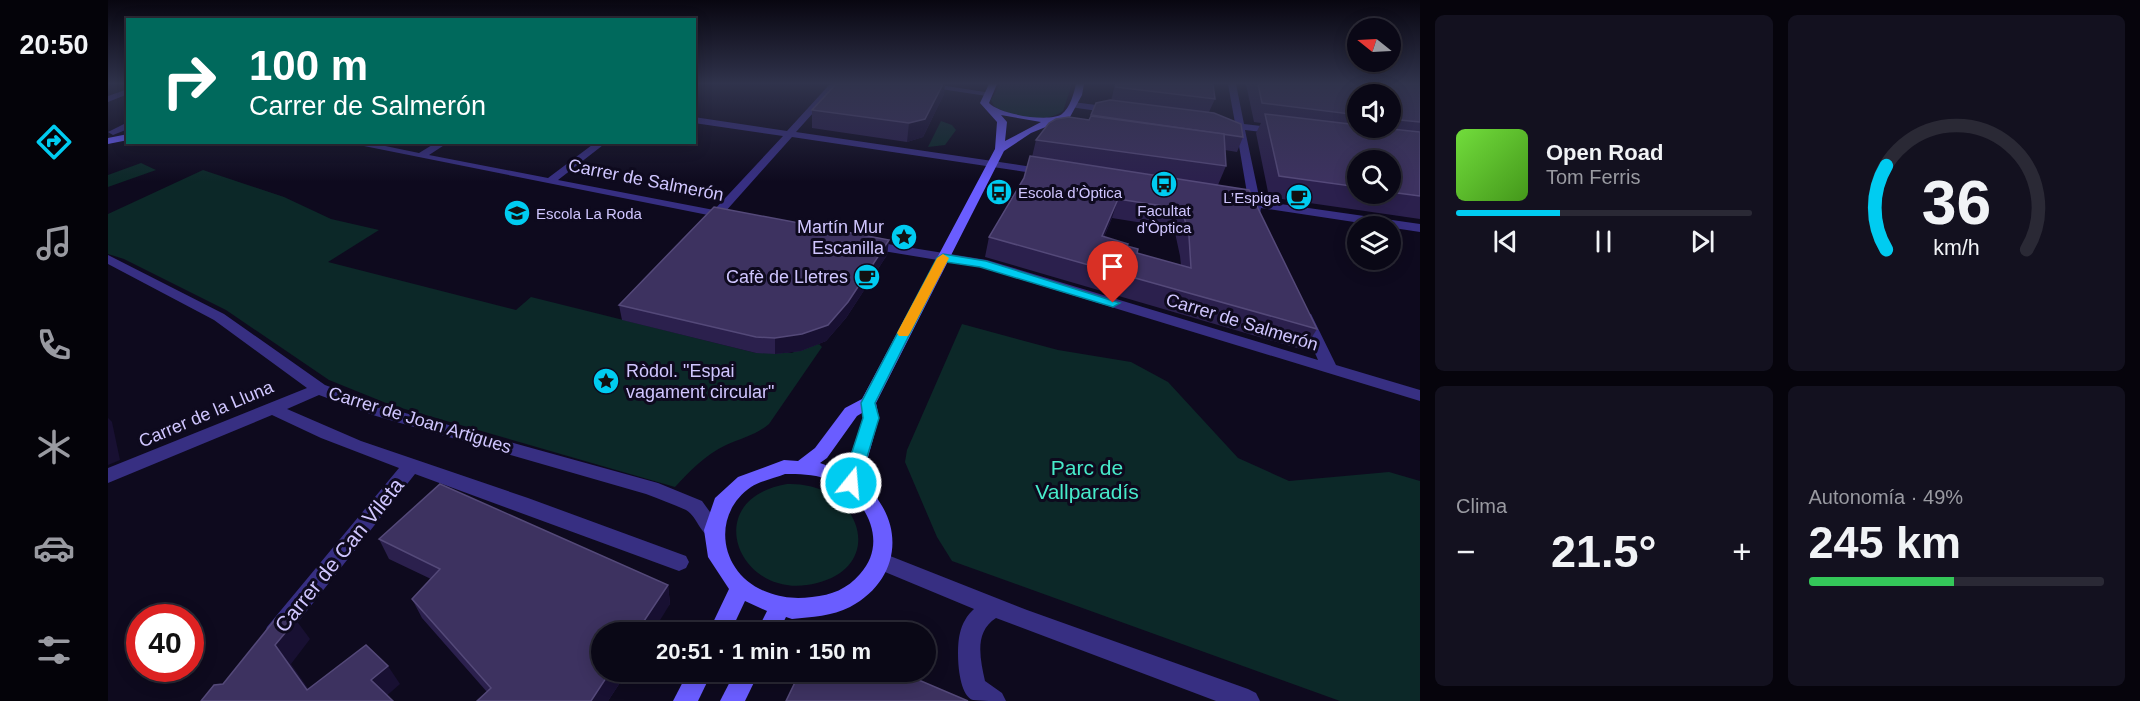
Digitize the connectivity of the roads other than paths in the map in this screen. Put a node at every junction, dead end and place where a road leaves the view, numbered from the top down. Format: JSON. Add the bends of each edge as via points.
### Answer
{"nodes":[{"id":1,"x":805,"y":117,"type":"edge"},
{"id":2,"x":998,"y":117,"type":"edge"},
{"id":3,"x":1019,"y":117,"type":"edge"},
{"id":4,"x":1063,"y":117,"type":"edge"},
{"id":5,"x":1238,"y":117,"type":"edge"},
{"id":6,"x":1058,"y":119,"type":"junction"},
{"id":7,"x":696,"y":120,"type":"edge"},
{"id":8,"x":1209,"y":122,"type":"edge"},
{"id":9,"x":1240,"y":126,"type":"junction"},
{"id":10,"x":126,"y":128,"type":"edge"},
{"id":11,"x":1290,"y":132,"type":"edge"},
{"id":12,"x":789,"y":134,"type":"junction"},
{"id":13,"x":110,"y":135,"type":"edge"},
{"id":14,"x":126,"y":137,"type":"edge"},
{"id":15,"x":358,"y":144,"type":"edge"},
{"id":16,"x":441,"y":144,"type":"edge"},
{"id":17,"x":600,"y":144,"type":"edge"},
{"id":18,"x":1000,"y":149,"type":"junction"},
{"id":19,"x":420,"y":156,"type":"junction"},
{"id":20,"x":992,"y":163,"type":"junction"},
{"id":21,"x":1060,"y":174,"type":"edge"},
{"id":22,"x":549,"y":181,"type":"junction"},
{"id":23,"x":1224,"y":199,"type":"edge"},
{"id":24,"x":1253,"y":204,"type":"junction"},
{"id":25,"x":712,"y":216,"type":"junction"},
{"id":26,"x":741,"y":219,"type":"edge"},
{"id":27,"x":1262,"y":222,"type":"edge"},
{"id":28,"x":1420,"y":228,"type":"edge"},
{"id":29,"x":858,"y":242,"type":"edge"},
{"id":30,"x":943,"y":258,"type":"junction"},
{"id":31,"x":108,"y":259,"type":"edge"},
{"id":32,"x":1301,"y":306,"type":"edge"},
{"id":33,"x":1330,"y":369,"type":"junction"},
{"id":34,"x":319,"y":389,"type":"junction"},
{"id":35,"x":1420,"y":396,"type":"edge"},
{"id":36,"x":868,"y":403,"type":"junction"},
{"id":37,"x":272,"y":408,"type":"junction"},
{"id":38,"x":411,"y":466,"type":"junction"},
{"id":39,"x":802,"y":467,"type":"junction"},
{"id":40,"x":108,"y":476,"type":"edge"},
{"id":41,"x":851,"y":483,"type":"junction"},
{"id":42,"x":713,"y":530,"type":"junction"},
{"id":43,"x":880,"y":561,"type":"junction"},
{"id":44,"x":679,"y":562,"type":"dead end"},
{"id":45,"x":740,"y":589,"type":"junction"},
{"id":46,"x":780,"y":607,"type":"junction"},
{"id":47,"x":993,"y":607,"type":"junction"},
{"id":48,"x":724,"y":622,"type":"edge"},
{"id":49,"x":772,"y":622,"type":"edge"},
{"id":50,"x":266,"y":646,"type":"edge"},
{"id":51,"x":695,"y":682,"type":"edge"},
{"id":52,"x":742,"y":682,"type":"edge"},
{"id":53,"x":685,"y":701,"type":"edge"},
{"id":54,"x":732,"y":701,"type":"edge"},
{"id":55,"x":994,"y":701,"type":"edge"},
{"id":56,"x":1248,"y":701,"type":"edge"}],
"edges":[{"from":1,"to":12,"type":"street"},
{"from":2,"to":18,"type":"street","via":[[1002,122]]},
{"from":3,"to":6,"type":"street"},
{"from":4,"to":6,"type":"street"},
{"from":5,"to":9,"type":"street"},
{"from":6,"to":18,"type":"street","via":[[1028,131]]},
{"from":7,"to":12,"type":"street"},
{"from":8,"to":9,"type":"street"},
{"from":9,"to":11,"type":"street"},
{"from":9,"to":24,"type":"street"},
{"from":10,"to":13,"type":"street"},
{"from":12,"to":20,"type":"street"},
{"from":12,"to":25,"type":"street"},
{"from":13,"to":14,"type":"street"},
{"from":15,"to":19,"type":"street","name":"Carrer de Salmerón"},
{"from":16,"to":19,"type":"street"},
{"from":17,"to":22,"type":"street"},
{"from":18,"to":20,"type":"street"},
{"from":19,"to":22,"type":"street","name":"Carrer de Salmerón"},
{"from":20,"to":21,"type":"street"},
{"from":20,"to":30,"type":"street"},
{"from":22,"to":25,"type":"street","name":"Carrer de Salmerón"},
{"from":23,"to":24,"type":"street"},
{"from":24,"to":27,"type":"street"},
{"from":24,"to":28,"type":"street"},
{"from":25,"to":26,"type":"street","name":"Carrer de Salmerón"},
{"from":29,"to":30,"type":"street","name":"Carrer de Salmerón"},
{"from":30,"to":33,"type":"street","name":"Carrer de Salmerón","via":[[982,263]]},
{"from":30,"to":36,"type":"street"},
{"from":31,"to":34,"type":"street","name":"Carrer de Joan Artigues","via":[[219,317]]},
{"from":32,"to":33,"type":"street"},
{"from":33,"to":35,"type":"street","name":"Carrer de Salmerón"},
{"from":34,"to":37,"type":"street","name":"Carrer de la Lluna"},
{"from":34,"to":42,"type":"street","name":"Carrer de Joan Artigues","via":[[382,412],[651,488],[694,506]]},
{"from":36,"to":39,"type":"street","via":[[851,412],[821,453]]},
{"from":36,"to":41,"type":"street","via":[[871,418]]},
{"from":37,"to":38,"type":"street","via":[[308,427]]},
{"from":37,"to":40,"type":"street","name":"Carrer de la Lluna"},
{"from":38,"to":44,"type":"street"},
{"from":38,"to":50,"type":"street","name":"Carrer de Can Vileta"},
{"from":39,"to":41,"type":"street","via":[[828,472]]},
{"from":39,"to":42,"type":"street","via":[[766,471],[736,488],[716,514]]},
{"from":41,"to":43,"type":"street","via":[[876,510],[882,526],[884,544]]},
{"from":42,"to":45,"type":"street","via":[[718,561]]},
{"from":43,"to":46,"type":"street","via":[[870,579],[853,594],[806,609]]},
{"from":43,"to":47,"type":"street"},
{"from":45,"to":46,"type":"street"},
{"from":45,"to":48,"type":"street"},
{"from":46,"to":49,"type":"street"},
{"from":47,"to":55,"type":"street","via":[[978,619],[971,634],[969,664],[975,688]]},
{"from":47,"to":56,"type":"street"},
{"from":51,"to":53,"type":"street"},
{"from":52,"to":54,"type":"street"}]}
